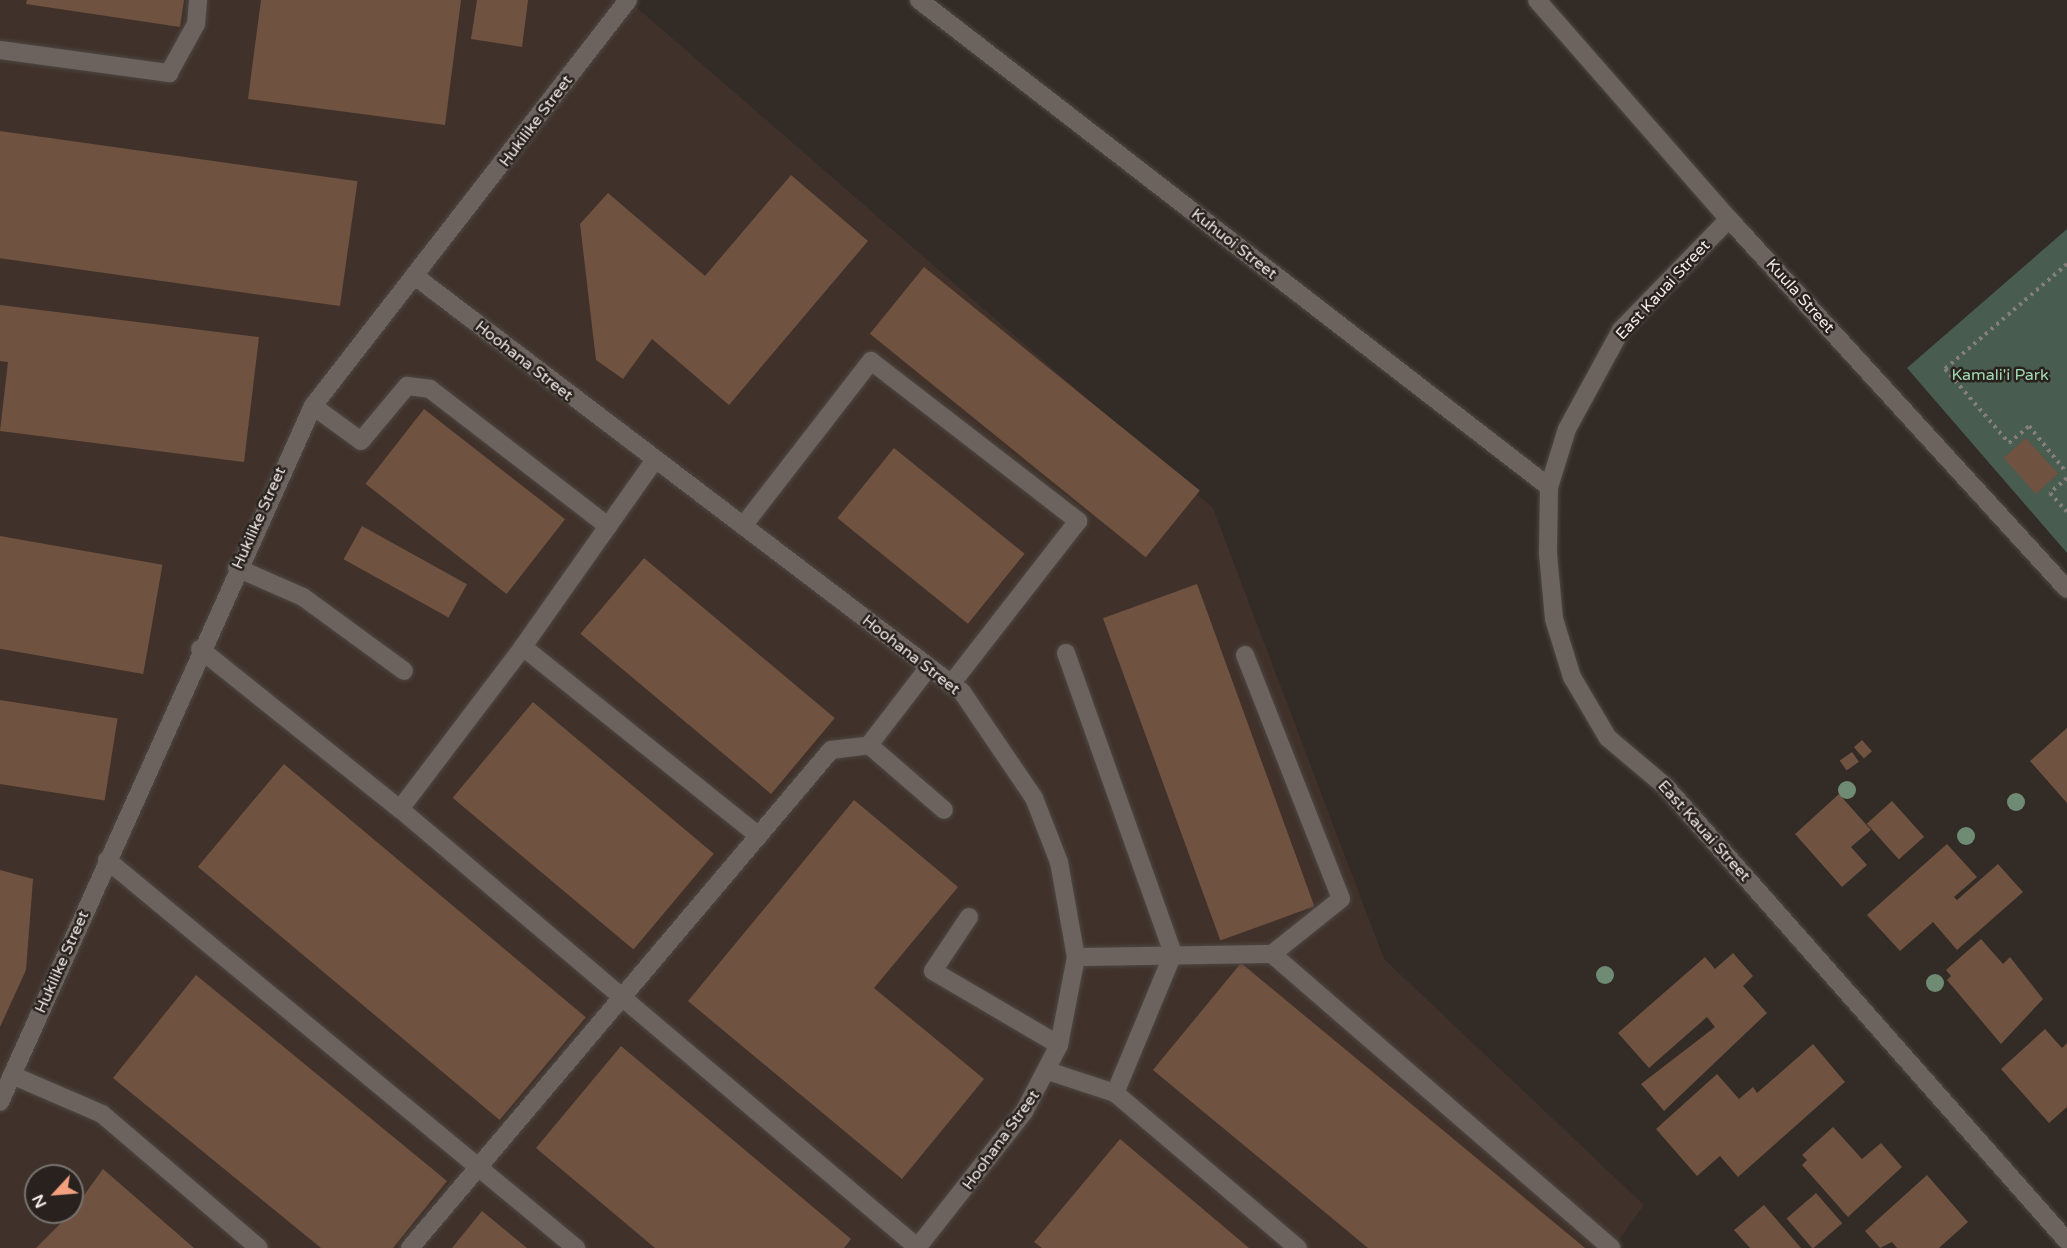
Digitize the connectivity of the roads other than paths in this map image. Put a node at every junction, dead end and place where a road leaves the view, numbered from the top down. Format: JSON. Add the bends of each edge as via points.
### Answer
{"nodes":[{"id":1,"x":198,"y":0,"type":"edge"},
{"id":2,"x":628,"y":0,"type":"edge"},
{"id":3,"x":919,"y":0,"type":"edge"},
{"id":4,"x":1537,"y":0,"type":"edge"},
{"id":5,"x":0,"y":50,"type":"edge"},
{"id":6,"x":1729,"y":219,"type":"junction"},
{"id":7,"x":416,"y":277,"type":"junction"},
{"id":8,"x":313,"y":405,"type":"junction"},
{"id":9,"x":654,"y":461,"type":"junction"},
{"id":10,"x":1549,"y":487,"type":"junction"},
{"id":11,"x":608,"y":526,"type":"junction"},
{"id":12,"x":742,"y":526,"type":"junction"},
{"id":13,"x":237,"y":568,"type":"junction"},
{"id":14,"x":2067,"y":589,"type":"edge"},
{"id":15,"x":523,"y":647,"type":"junction"},
{"id":16,"x":200,"y":649,"type":"junction"},
{"id":17,"x":1066,"y":653,"type":"dead end"},
{"id":18,"x":1245,"y":655,"type":"dead end"},
{"id":19,"x":928,"y":668,"type":"junction"},
{"id":20,"x":404,"y":671,"type":"dead end"},
{"id":21,"x":951,"y":684,"type":"junction"},
{"id":22,"x":869,"y":745,"type":"junction"},
{"id":23,"x":400,"y":809,"type":"junction"},
{"id":24,"x":944,"y":810,"type":"dead end"},
{"id":25,"x":759,"y":836,"type":"junction"},
{"id":26,"x":107,"y":860,"type":"junction"},
{"id":27,"x":969,"y":917,"type":"dead end"},
{"id":28,"x":1173,"y":954,"type":"junction"},
{"id":29,"x":1272,"y":954,"type":"junction"},
{"id":30,"x":1076,"y":957,"type":"junction"},
{"id":31,"x":621,"y":999,"type":"junction"},
{"id":32,"x":1059,"y":1045,"type":"junction"},
{"id":33,"x":1047,"y":1071,"type":"junction"},
{"id":34,"x":12,"y":1075,"type":"junction"},
{"id":35,"x":1115,"y":1093,"type":"junction"},
{"id":36,"x":0,"y":1102,"type":"edge"},
{"id":37,"x":480,"y":1165,"type":"junction"},
{"id":38,"x":2067,"y":1241,"type":"edge"},
{"id":39,"x":259,"y":1248,"type":"edge"},
{"id":40,"x":410,"y":1248,"type":"edge"},
{"id":41,"x":576,"y":1248,"type":"edge"},
{"id":42,"x":918,"y":1248,"type":"edge"},
{"id":43,"x":1298,"y":1248,"type":"edge"},
{"id":44,"x":1612,"y":1248,"type":"edge"}],
"edges":[{"from":1,"to":5,"type":"street","via":[[196,24],[169,73]]},
{"from":2,"to":7,"type":"street","name":"Hukilike Street"},
{"from":3,"to":10,"type":"street","name":"Kuhuoi Street"},
{"from":4,"to":6,"type":"street","name":"Kuula Street"},
{"from":6,"to":10,"type":"street","name":"East Kauai Street","via":[[1621,330],[1567,429]]},
{"from":6,"to":14,"type":"street","name":"Kuula Street"},
{"from":7,"to":8,"type":"street","name":"Hukilike Street"},
{"from":7,"to":9,"type":"street","name":"Hoohana Street"},
{"from":8,"to":11,"type":"street","via":[[361,441],[407,386],[430,389]]},
{"from":8,"to":13,"type":"street","name":"Hukilike Street"},
{"from":9,"to":11,"type":"street"},
{"from":9,"to":12,"type":"street","name":"Hoohana Street"},
{"from":10,"to":38,"type":"street","name":"East Kauai Street","via":[[1554,619],[1572,677],[1608,738],[1665,786]]},
{"from":11,"to":15,"type":"street"},
{"from":12,"to":19,"type":"street","name":"Hoohana Street"},
{"from":12,"to":21,"type":"street","via":[[872,362],[1078,521]]},
{"from":13,"to":16,"type":"street","name":"Hukilike Street"},
{"from":13,"to":20,"type":"street","via":[[303,597]]},
{"from":15,"to":23,"type":"street"},
{"from":15,"to":25,"type":"street"},
{"from":16,"to":23,"type":"street"},
{"from":16,"to":26,"type":"street","name":"Hukilike Street"},
{"from":17,"to":28,"type":"street"},
{"from":18,"to":29,"type":"street","via":[[1341,898]]},
{"from":19,"to":21,"type":"street","name":"Hoohana Street"},
{"from":19,"to":22,"type":"street"},
{"from":21,"to":30,"type":"street","name":"Hoohana Street","via":[[996,735],[1034,798],[1059,862]]},
{"from":22,"to":24,"type":"street"},
{"from":22,"to":25,"type":"street","via":[[831,750]]},
{"from":23,"to":31,"type":"street"},
{"from":25,"to":31,"type":"street"},
{"from":26,"to":34,"type":"street","name":"Hukilike Street"},
{"from":26,"to":37,"type":"street"},
{"from":27,"to":32,"type":"street","via":[[933,971]]},
{"from":28,"to":29,"type":"street"},
{"from":28,"to":30,"type":"street"},
{"from":28,"to":35,"type":"street"},
{"from":29,"to":44,"type":"street"},
{"from":30,"to":32,"type":"street","name":"Hoohana Street"},
{"from":31,"to":37,"type":"street"},
{"from":31,"to":42,"type":"street"},
{"from":32,"to":33,"type":"street","name":"Hoohana Street"},
{"from":33,"to":35,"type":"street"},
{"from":33,"to":42,"type":"street","name":"Hoohana Street","via":[[1024,1112]]},
{"from":34,"to":36,"type":"street","name":"Hukilike Street"},
{"from":34,"to":39,"type":"street","via":[[102,1114]]},
{"from":35,"to":43,"type":"street"},
{"from":37,"to":40,"type":"street"},
{"from":37,"to":41,"type":"street"}]}
